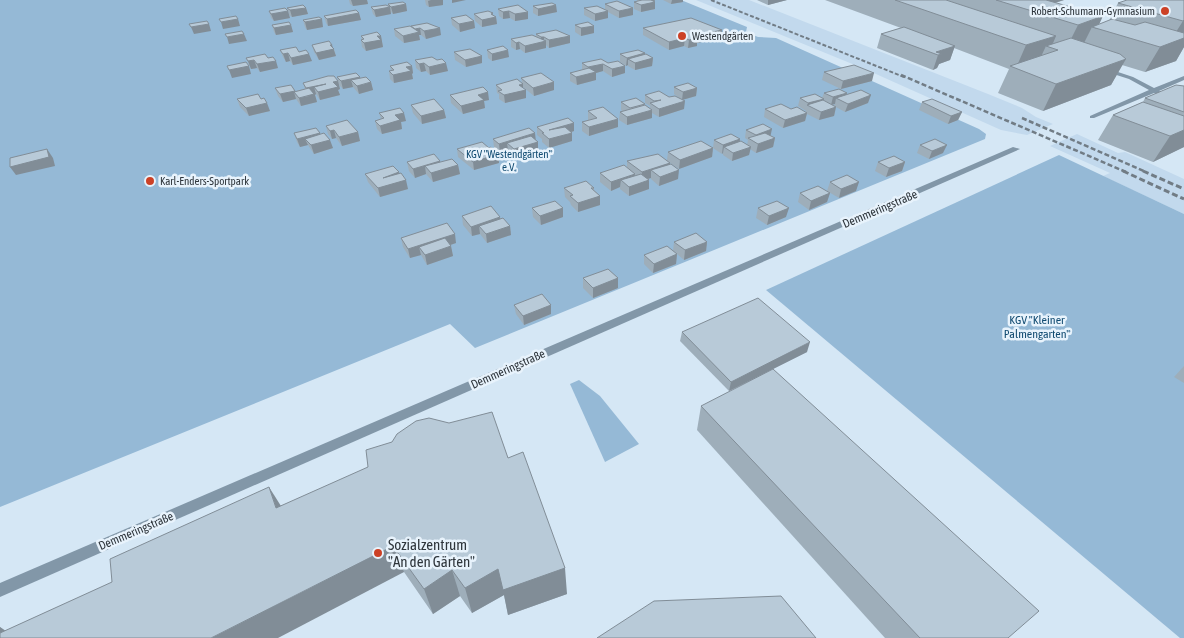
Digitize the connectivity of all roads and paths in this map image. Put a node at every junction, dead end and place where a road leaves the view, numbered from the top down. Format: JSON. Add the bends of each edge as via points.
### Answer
{"nodes":[{"id":1,"x":1104,"y":69,"type":"edge"},
{"id":2,"x":1184,"y":78,"type":"edge"},
{"id":3,"x":1154,"y":90,"type":"junction"},
{"id":4,"x":1184,"y":107,"type":"edge"},
{"id":5,"x":1092,"y":117,"type":"dead end"},
{"id":6,"x":1016,"y":150,"type":"dead end"},
{"id":7,"x":0,"y":590,"type":"edge"}],
"edges":[{"from":1,"to":3,"type":"street"},
{"from":2,"to":3,"type":"street"},
{"from":3,"to":4,"type":"street"},
{"from":3,"to":5,"type":"street"},
{"from":6,"to":7,"type":"street","name":"Demmeringstraße"}]}
